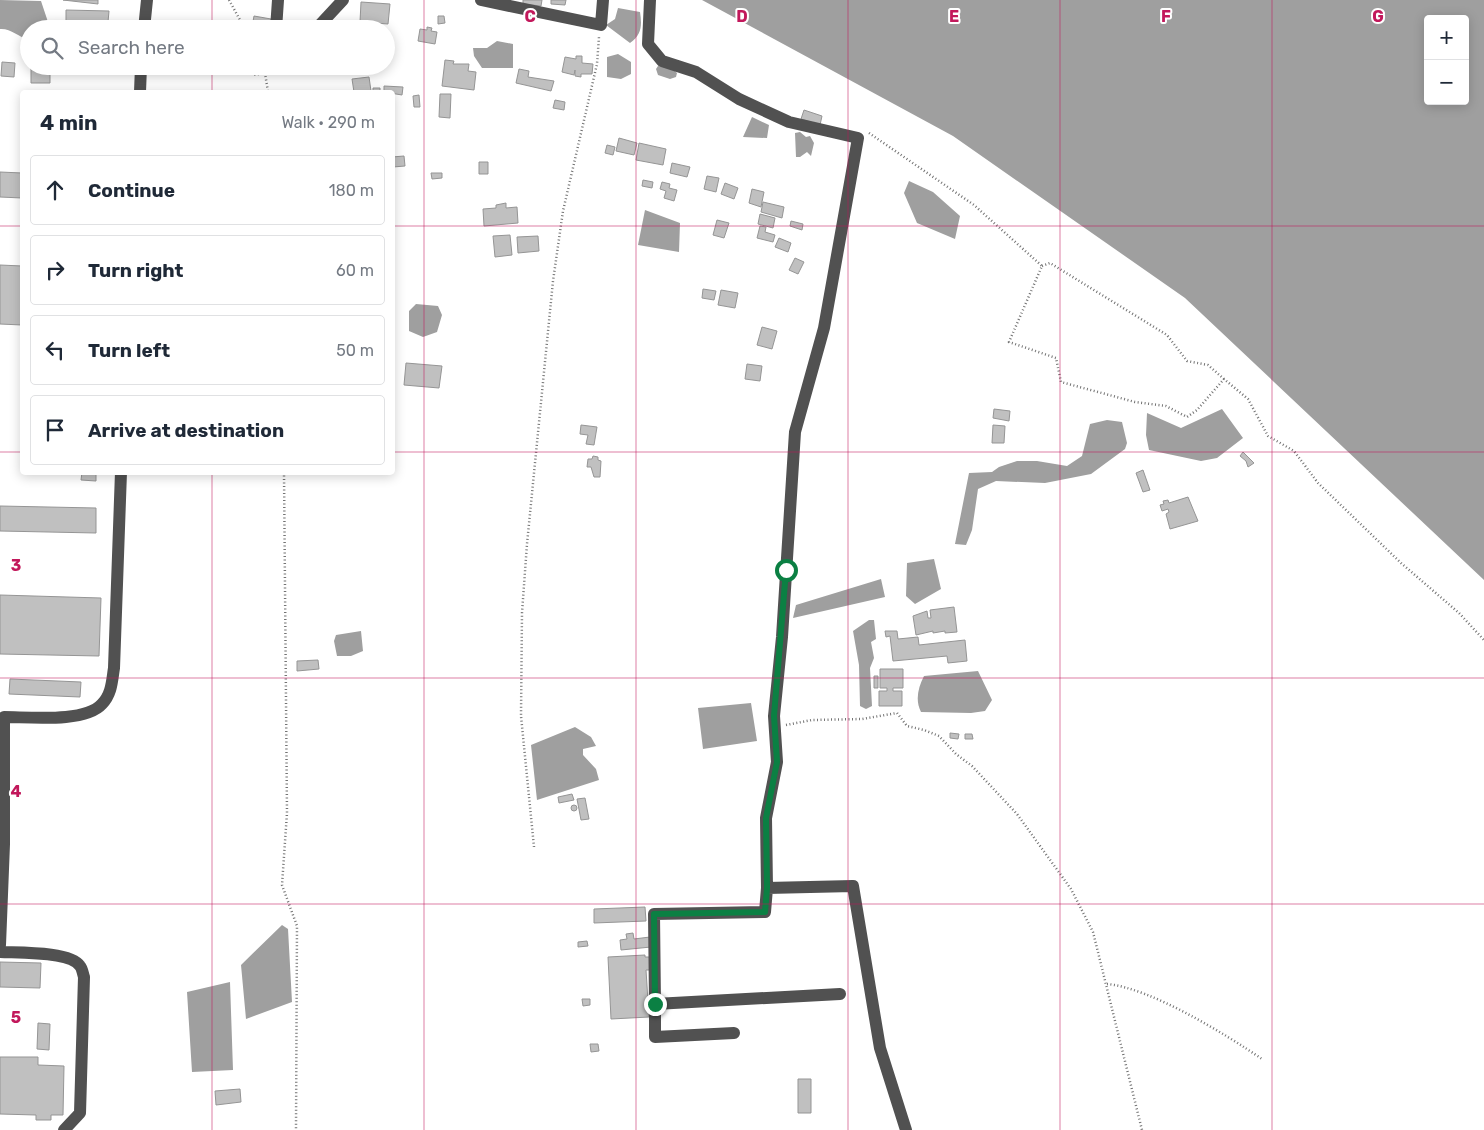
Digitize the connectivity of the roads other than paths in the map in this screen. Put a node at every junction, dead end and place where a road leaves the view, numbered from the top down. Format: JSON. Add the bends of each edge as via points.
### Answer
{"nodes":[{"id":1,"x":147,"y":0,"type":"edge"},
{"id":2,"x":278,"y":0,"type":"edge"},
{"id":3,"x":343,"y":0,"type":"edge"},
{"id":4,"x":481,"y":0,"type":"edge"},
{"id":5,"x":603,"y":0,"type":"edge"},
{"id":6,"x":650,"y":0,"type":"edge"},
{"id":7,"x":145,"y":20,"type":"edge"},
{"id":8,"x":277,"y":20,"type":"edge"},
{"id":9,"x":324,"y":20,"type":"edge"},
{"id":10,"x":141,"y":75,"type":"edge"},
{"id":11,"x":140,"y":90,"type":"edge"},
{"id":12,"x":122,"y":475,"type":"edge"},
{"id":13,"x":767,"y":888,"type":"junction"},
{"id":14,"x":0,"y":944,"type":"edge"},
{"id":15,"x":0,"y":952,"type":"edge"},
{"id":16,"x":840,"y":994,"type":"dead end"},
{"id":17,"x":655,"y":1004,"type":"junction"},
{"id":18,"x":734,"y":1033,"type":"dead end"},
{"id":19,"x":64,"y":1130,"type":"edge"},
{"id":20,"x":906,"y":1130,"type":"edge"}],
"edges":[{"from":1,"to":7,"type":"street"},
{"from":2,"to":8,"type":"street"},
{"from":3,"to":9,"type":"street"},
{"from":4,"to":5,"type":"street","via":[[600,25]]},
{"from":6,"to":13,"type":"street","via":[[648,44],[662,61],[696,72],[739,99],[789,122],[858,138],[824,328],[795,432],[775,726],[777,762],[766,818]]},
{"from":10,"to":11,"type":"street"},
{"from":12,"to":14,"type":"street","via":[[114,668],[110,692],[102,704],[81,714],[4,717]]},
{"from":13,"to":17,"type":"street","via":[[765,912],[654,914]]},
{"from":13,"to":20,"type":"street","via":[[854,886],[880,1048]]},
{"from":15,"to":19,"type":"street","via":[[52,955],[71,959],[80,965],[84,977],[80,1113]]},
{"from":16,"to":17,"type":"street"},
{"from":17,"to":18,"type":"street","via":[[655,1037]]}]}
